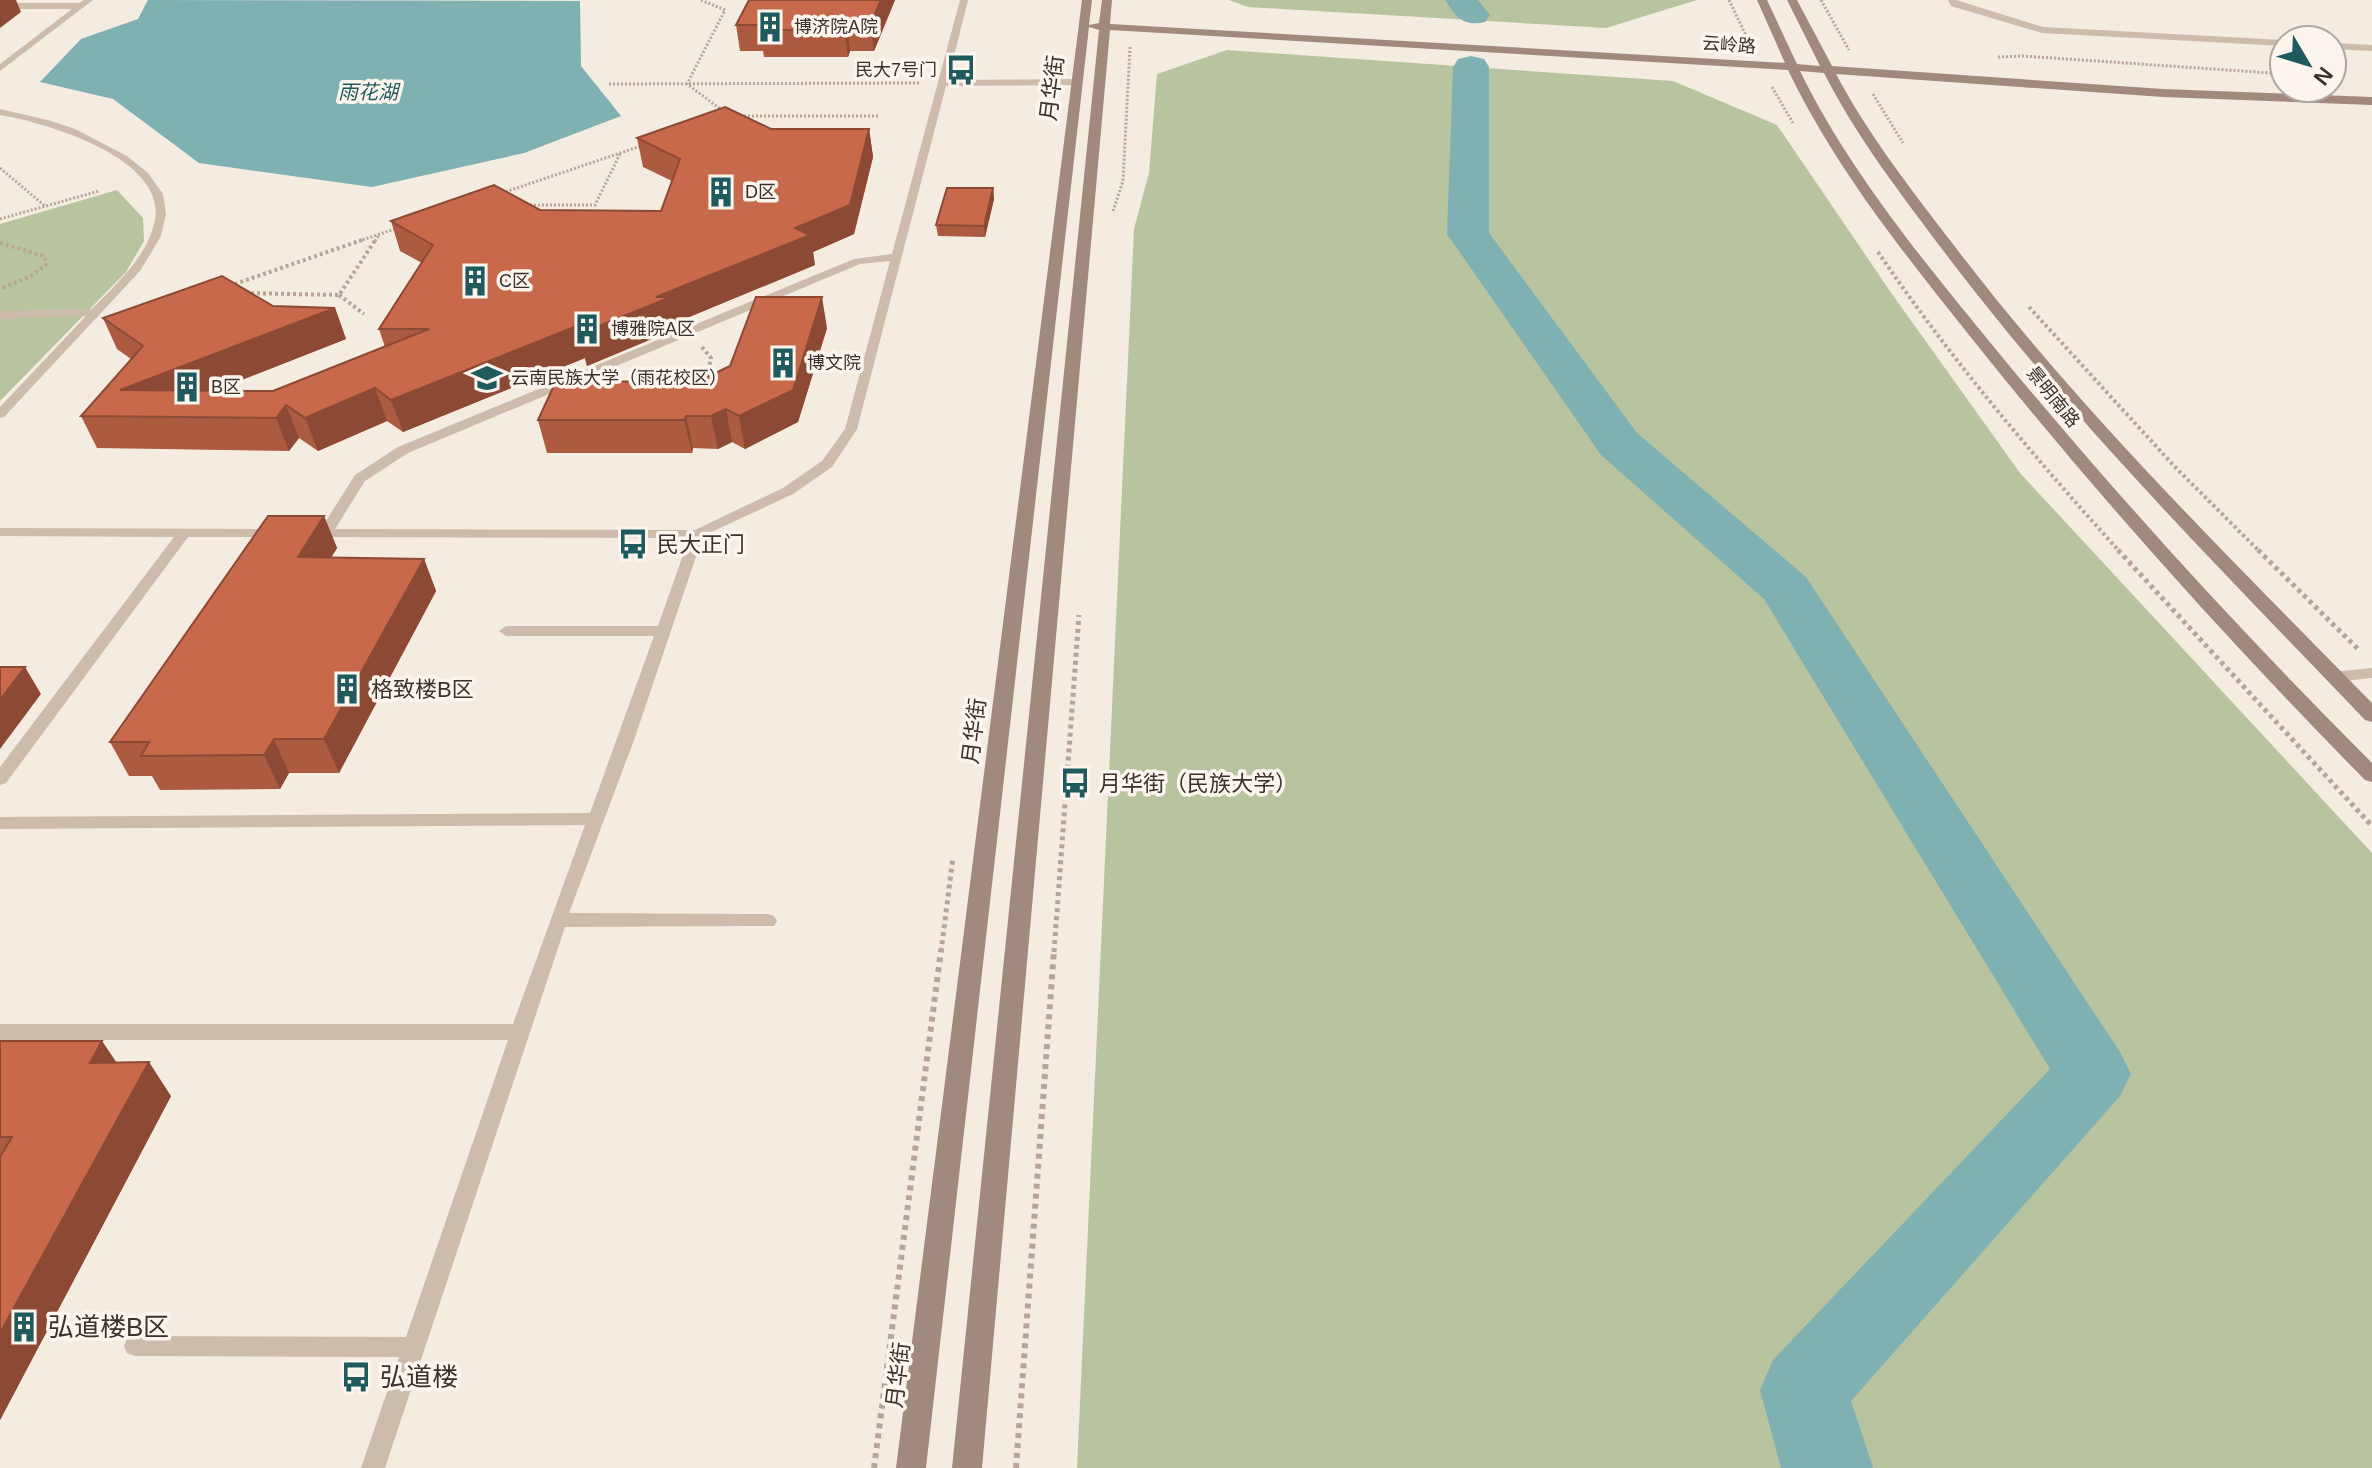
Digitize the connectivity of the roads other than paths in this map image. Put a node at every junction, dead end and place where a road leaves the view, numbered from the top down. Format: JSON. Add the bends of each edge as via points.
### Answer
{"nodes":[{"id":1,"x":964,"y":0,"type":"edge"},
{"id":2,"x":1087,"y":0,"type":"edge"},
{"id":3,"x":1762,"y":0,"type":"edge"},
{"id":4,"x":1792,"y":0,"type":"edge"},
{"id":5,"x":1952,"y":0,"type":"edge"},
{"id":6,"x":85,"y":3,"type":"edge"},
{"id":7,"x":0,"y":6,"type":"edge"},
{"id":8,"x":1098,"y":17,"type":"edge"},
{"id":9,"x":2268,"y":42,"type":"edge"},
{"id":10,"x":2348,"y":47,"type":"edge"},
{"id":11,"x":2372,"y":48,"type":"edge"},
{"id":12,"x":1791,"y":62,"type":"junction"},
{"id":13,"x":1825,"y":64,"type":"junction"},
{"id":14,"x":0,"y":68,"type":"edge"},
{"id":15,"x":1077,"y":82,"type":"junction"},
{"id":16,"x":944,"y":83,"type":"junction"},
{"id":17,"x":2268,"y":86,"type":"edge"},
{"id":18,"x":2348,"y":91,"type":"edge"},
{"id":19,"x":2372,"y":93,"type":"edge"},
{"id":20,"x":2372,"y":101,"type":"edge"},
{"id":21,"x":0,"y":112,"type":"edge"},
{"id":22,"x":896,"y":257,"type":"junction"},
{"id":23,"x":97,"y":312,"type":"junction"},
{"id":24,"x":0,"y":315,"type":"edge"},
{"id":25,"x":0,"y":414,"type":"edge"},
{"id":26,"x":0,"y":532,"type":"edge"},
{"id":27,"x":184,"y":533,"type":"junction"},
{"id":28,"x":325,"y":533,"type":"junction"},
{"id":29,"x":697,"y":534,"type":"junction"},
{"id":30,"x":506,"y":631,"type":"dead end"},
{"id":31,"x":664,"y":631,"type":"junction"},
{"id":32,"x":2372,"y":673,"type":"edge"},
{"id":33,"x":2333,"y":677,"type":"junction"},
{"id":34,"x":2372,"y":715,"type":"edge"},
{"id":35,"x":2372,"y":775,"type":"edge"},
{"id":36,"x":0,"y":779,"type":"edge"},
{"id":37,"x":597,"y":819,"type":"junction"},
{"id":38,"x":0,"y":823,"type":"edge"},
{"id":39,"x":558,"y":920,"type":"junction"},
{"id":40,"x":768,"y":921,"type":"dead end"},
{"id":41,"x":0,"y":1032,"type":"edge"},
{"id":42,"x":520,"y":1032,"type":"junction"},
{"id":43,"x":135,"y":1346,"type":"dead end"},
{"id":44,"x":412,"y":1347,"type":"junction"},
{"id":45,"x":373,"y":1468,"type":"edge"},
{"id":46,"x":911,"y":1468,"type":"edge"},
{"id":47,"x":967,"y":1468,"type":"edge"}],
"edges":[{"from":1,"to":16,"type":"lane"},
{"from":2,"to":8,"type":"street","name":"月华街"},
{"from":3,"to":12,"type":"street","name":"景明南路"},
{"from":4,"to":13,"type":"street","name":"景明南路"},
{"from":5,"to":9,"type":"lane","via":[[2042,30]]},
{"from":6,"to":7,"type":"lane"},
{"from":6,"to":14,"type":"lane"},
{"from":8,"to":12,"type":"street","name":"云岭路"},
{"from":8,"to":12,"type":"street","name":"云岭路","via":[[1131,27]]},
{"from":8,"to":15,"type":"street","name":"月华街"},
{"from":8,"to":47,"type":"street","name":"月华街"},
{"from":10,"to":11,"type":"lane"},
{"from":12,"to":13,"type":"street","name":"云岭路"},
{"from":12,"to":35,"type":"street","name":"景明南路","via":[[1815,112],[1853,170],[1946,297],[2078,459],[2286,689]]},
{"from":13,"to":17,"type":"street","name":"云岭路","via":[[1855,60]]},
{"from":13,"to":20,"type":"street","name":"云岭路","via":[[1862,73]]},
{"from":13,"to":33,"type":"street","name":"景明南路","via":[[1890,171],[1988,300],[2133,468]]},
{"from":15,"to":16,"type":"lane"},
{"from":15,"to":46,"type":"street","name":"月华街"},
{"from":16,"to":22,"type":"lane"},
{"from":18,"to":19,"type":"street"},
{"from":21,"to":23,"type":"lane","via":[[57,124],[129,161],[152,183],[162,212],[152,245]]},
{"from":22,"to":28,"type":"lane","via":[[858,261],[403,450],[360,478]]},
{"from":22,"to":29,"type":"lane","via":[[851,429],[827,464],[788,491]]},
{"from":23,"to":24,"type":"lane"},
{"from":23,"to":25,"type":"lane"},
{"from":26,"to":27,"type":"lane"},
{"from":27,"to":28,"type":"lane"},
{"from":27,"to":36,"type":"lane"},
{"from":28,"to":29,"type":"lane"},
{"from":29,"to":31,"type":"lane"},
{"from":30,"to":31,"type":"lane"},
{"from":31,"to":37,"type":"lane"},
{"from":32,"to":33,"type":"lane"},
{"from":33,"to":34,"type":"street","name":"景明南路"},
{"from":37,"to":38,"type":"lane"},
{"from":37,"to":39,"type":"lane"},
{"from":39,"to":40,"type":"lane"},
{"from":39,"to":42,"type":"lane"},
{"from":41,"to":42,"type":"lane"},
{"from":42,"to":44,"type":"lane"},
{"from":43,"to":44,"type":"lane"},
{"from":44,"to":45,"type":"lane"}]}
